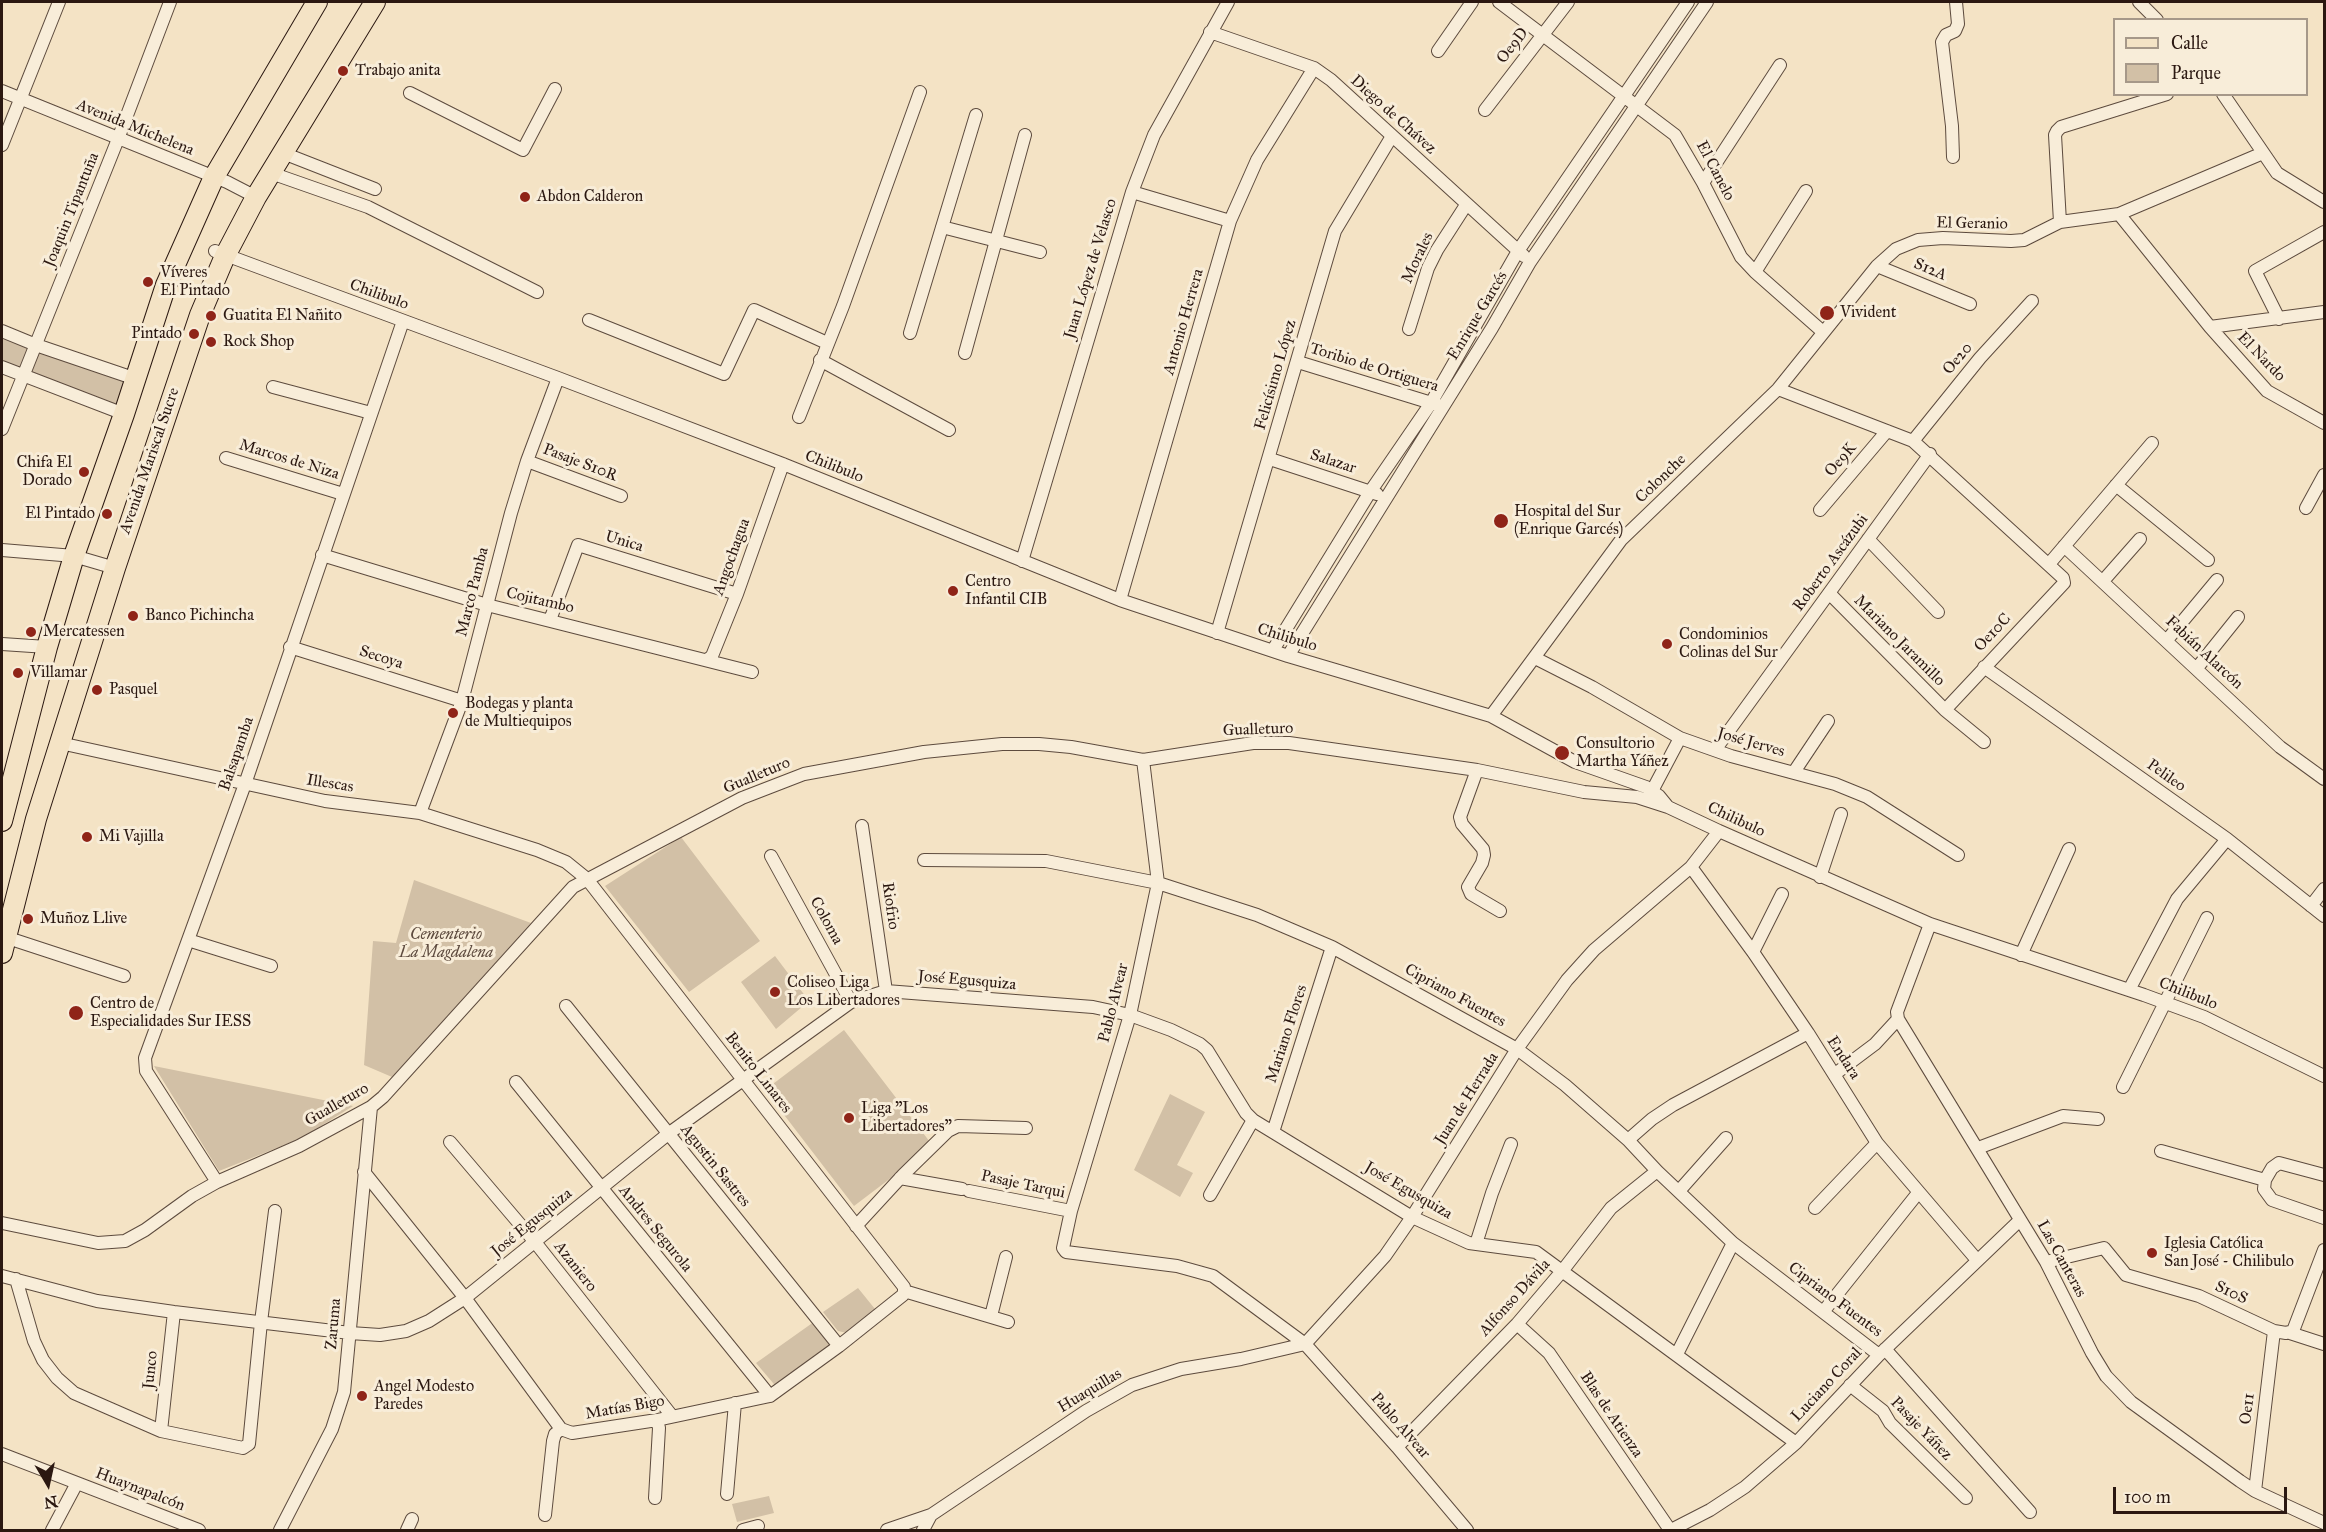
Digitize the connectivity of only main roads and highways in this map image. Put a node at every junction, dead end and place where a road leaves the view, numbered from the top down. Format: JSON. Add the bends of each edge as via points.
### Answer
{"nodes":[{"id":1,"x":317,"y":2,"type":"edge"},
{"id":2,"x":375,"y":2,"type":"edge"},
{"id":3,"x":2,"y":821,"type":"edge"},
{"id":4,"x":4,"y":945,"type":"edge"}],
"edges":[{"from":1,"to":3,"type":"main road","via":[[214,177],[166,285],[74,556]]},
{"from":2,"to":4,"type":"main road","name":"Avenida Mariscal Sucre","via":[[220,254],[36,819]]}]}
